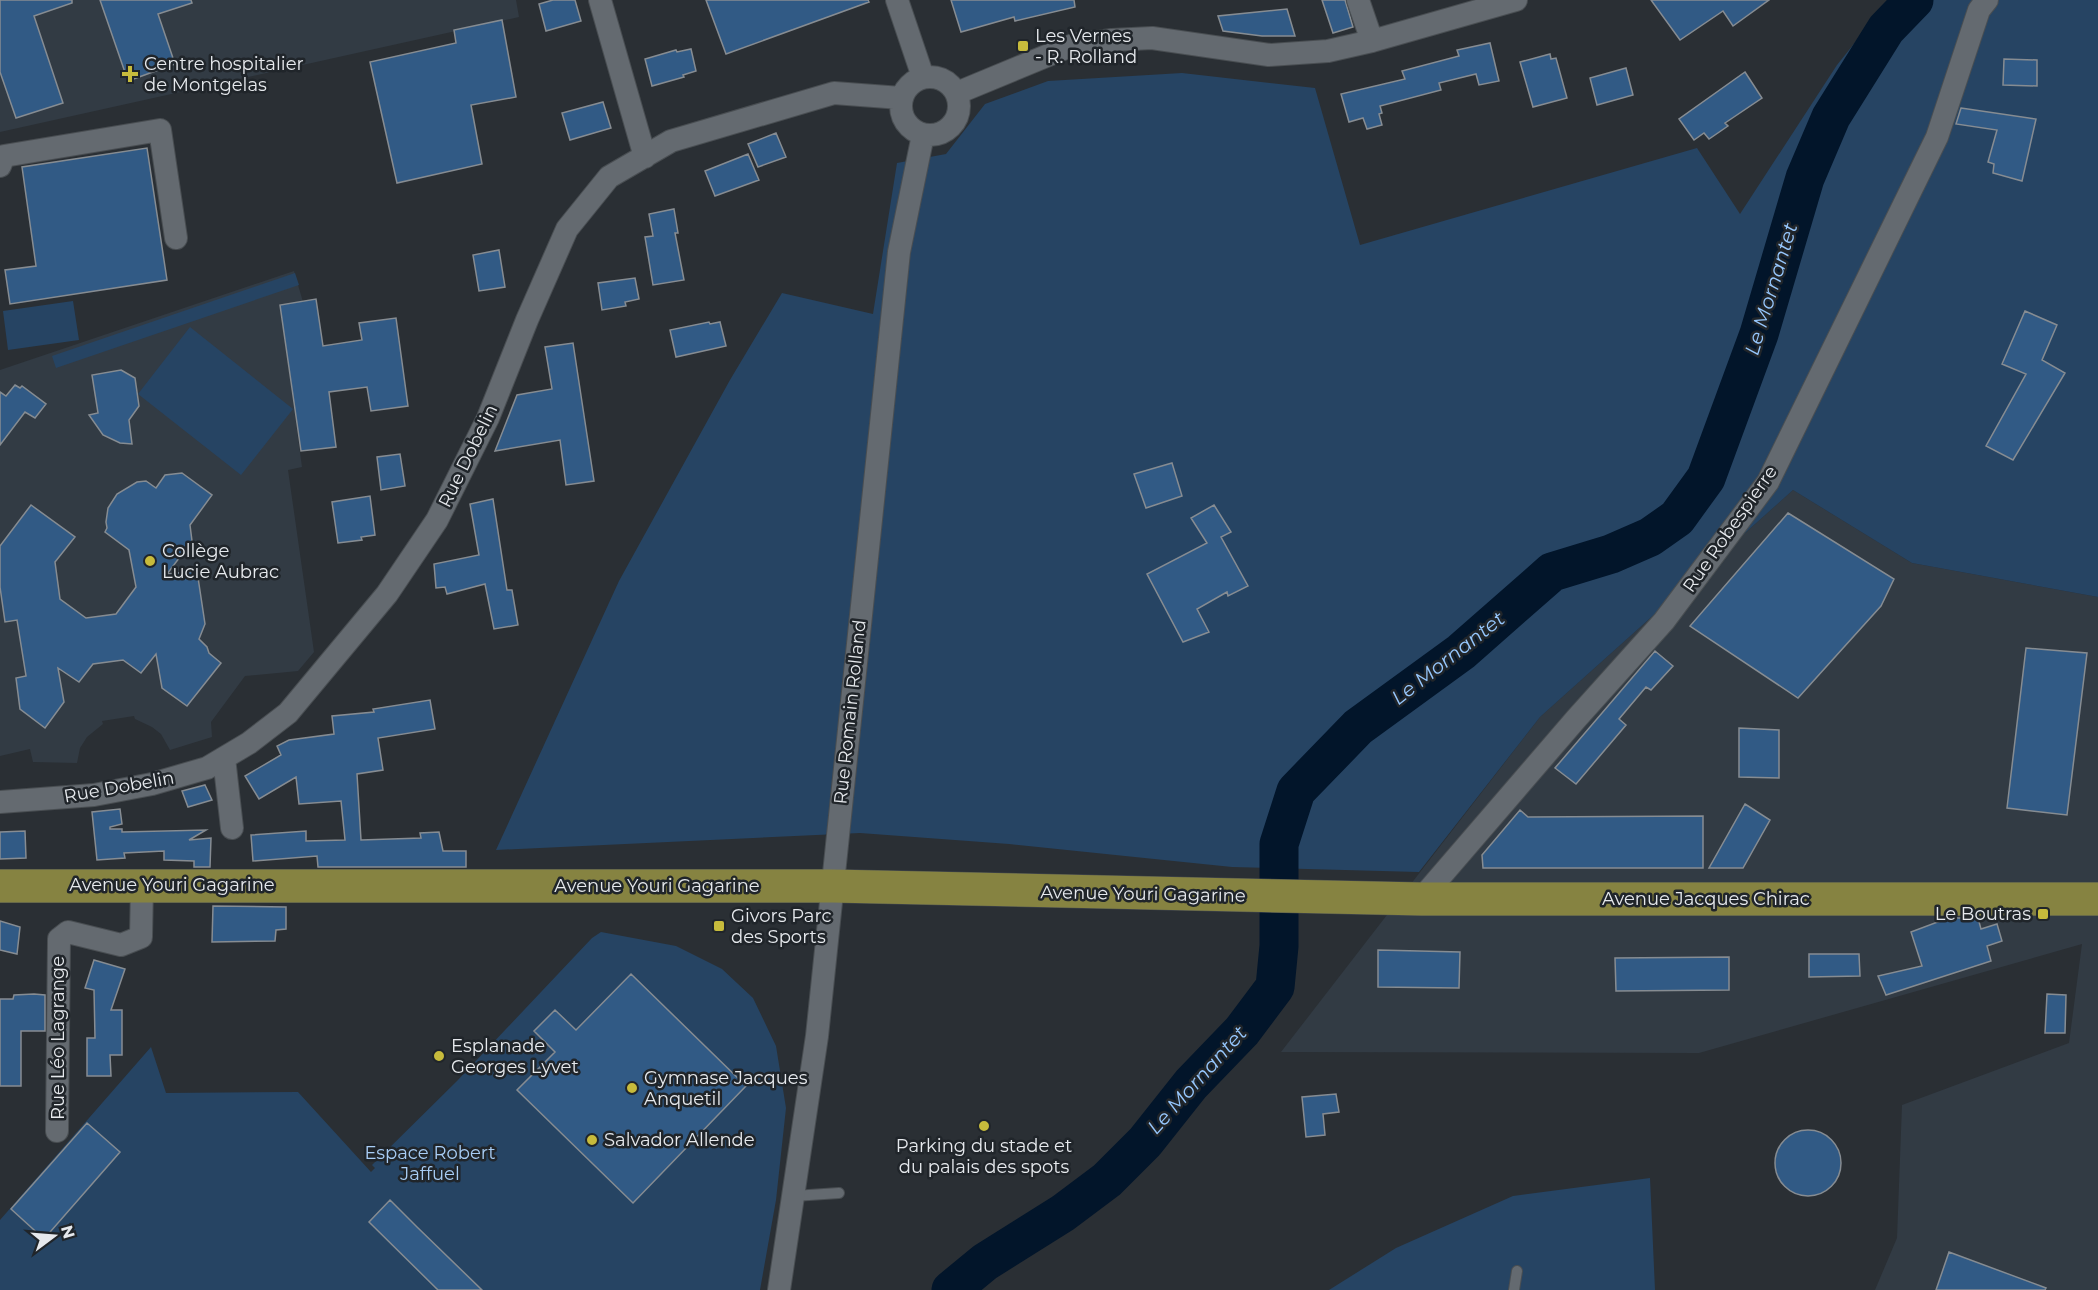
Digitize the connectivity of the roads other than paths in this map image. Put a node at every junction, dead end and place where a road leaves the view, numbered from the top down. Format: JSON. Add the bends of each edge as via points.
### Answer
{"nodes":[{"id":1,"x":600,"y":0,"type":"edge"},
{"id":2,"x":897,"y":0,"type":"edge"},
{"id":3,"x":1358,"y":0,"type":"edge"},
{"id":4,"x":1516,"y":0,"type":"edge"},
{"id":5,"x":1987,"y":0,"type":"edge"},
{"id":6,"x":1372,"y":41,"type":"junction"},
{"id":7,"x":923,"y":77,"type":"junction"},
{"id":8,"x":957,"y":93,"type":"junction"},
{"id":9,"x":902,"y":98,"type":"junction"},
{"id":10,"x":923,"y":135,"type":"junction"},
{"id":11,"x":645,"y":157,"type":"junction"},
{"id":12,"x":0,"y":166,"type":"edge"},
{"id":13,"x":176,"y":237,"type":"dead end"},
{"id":14,"x":224,"y":758,"type":"junction"},
{"id":15,"x":0,"y":802,"type":"edge"},
{"id":16,"x":232,"y":828,"type":"dead end"},
{"id":17,"x":141,"y":885,"type":"junction"},
{"id":18,"x":0,"y":886,"type":"edge"},
{"id":19,"x":832,"y":886,"type":"junction"},
{"id":20,"x":1315,"y":897,"type":"joint"},
{"id":21,"x":1421,"y":899,"type":"junction"},
{"id":22,"x":2098,"y":899,"type":"edge"},
{"id":23,"x":57,"y":1131,"type":"dead end"},
{"id":24,"x":839,"y":1193,"type":"dead end"},
{"id":25,"x":794,"y":1196,"type":"junction"},
{"id":26,"x":1517,"y":1271,"type":"dead end"},
{"id":27,"x":780,"y":1290,"type":"edge"},
{"id":28,"x":1514,"y":1290,"type":"edge"}],
"edges":[{"from":1,"to":11,"type":"street"},
{"from":2,"to":7,"type":"street"},
{"from":3,"to":6,"type":"street"},
{"from":4,"to":6,"type":"street"},
{"from":5,"to":21,"type":"street","name":"Rue Robespierre","via":[[1979,10],[1937,137],[1768,482],[1664,621]]},
{"from":6,"to":8,"type":"street","via":[[1328,51],[1269,55],[1152,38],[1112,40],[1073,45]]},
{"from":7,"to":8,"type":"street","via":[[942,79]]},
{"from":7,"to":9,"type":"street","via":[[914,81]]},
{"from":8,"to":10,"type":"street","via":[[959,112],[951,126],[943,132]]},
{"from":9,"to":10,"type":"street","via":[[906,123]]},
{"from":9,"to":11,"type":"street","name":"Rue Dobelin","via":[[834,93],[671,141]]},
{"from":10,"to":19,"type":"street","name":"Rue Romain Rolland","via":[[899,252]]},
{"from":11,"to":14,"type":"street","name":"Rue Dobelin","via":[[609,177],[567,229],[488,418],[437,520],[387,594],[288,713]]},
{"from":12,"to":13,"type":"street","via":[[4,156],[160,130]]},
{"from":14,"to":15,"type":"street","name":"Rue Dobelin","via":[[207,768],[152,784],[94,795]]},
{"from":14,"to":16,"type":"street"},
{"from":17,"to":18,"type":"main road","name":"Avenue Youri Gagarine"},
{"from":17,"to":19,"type":"main road","name":"Avenue Youri Gagarine"},
{"from":17,"to":23,"type":"street","name":"Rue Léo Lagrange","via":[[141,937],[121,945],[68,932],[58,939]]},
{"from":19,"to":20,"type":"main road","name":"Avenue Youri Gagarine"},
{"from":19,"to":25,"type":"street","name":"Rue Romain Rolland","via":[[817,1036]]},
{"from":20,"to":21,"type":"main road","name":"Avenue Jacques Chirac"},
{"from":21,"to":22,"type":"main road","name":"Avenue Jacques Chirac"},
{"from":24,"to":25,"type":"lane"},
{"from":25,"to":27,"type":"street","name":"Rue Romain Rolland"},
{"from":26,"to":28,"type":"lane"}]}
